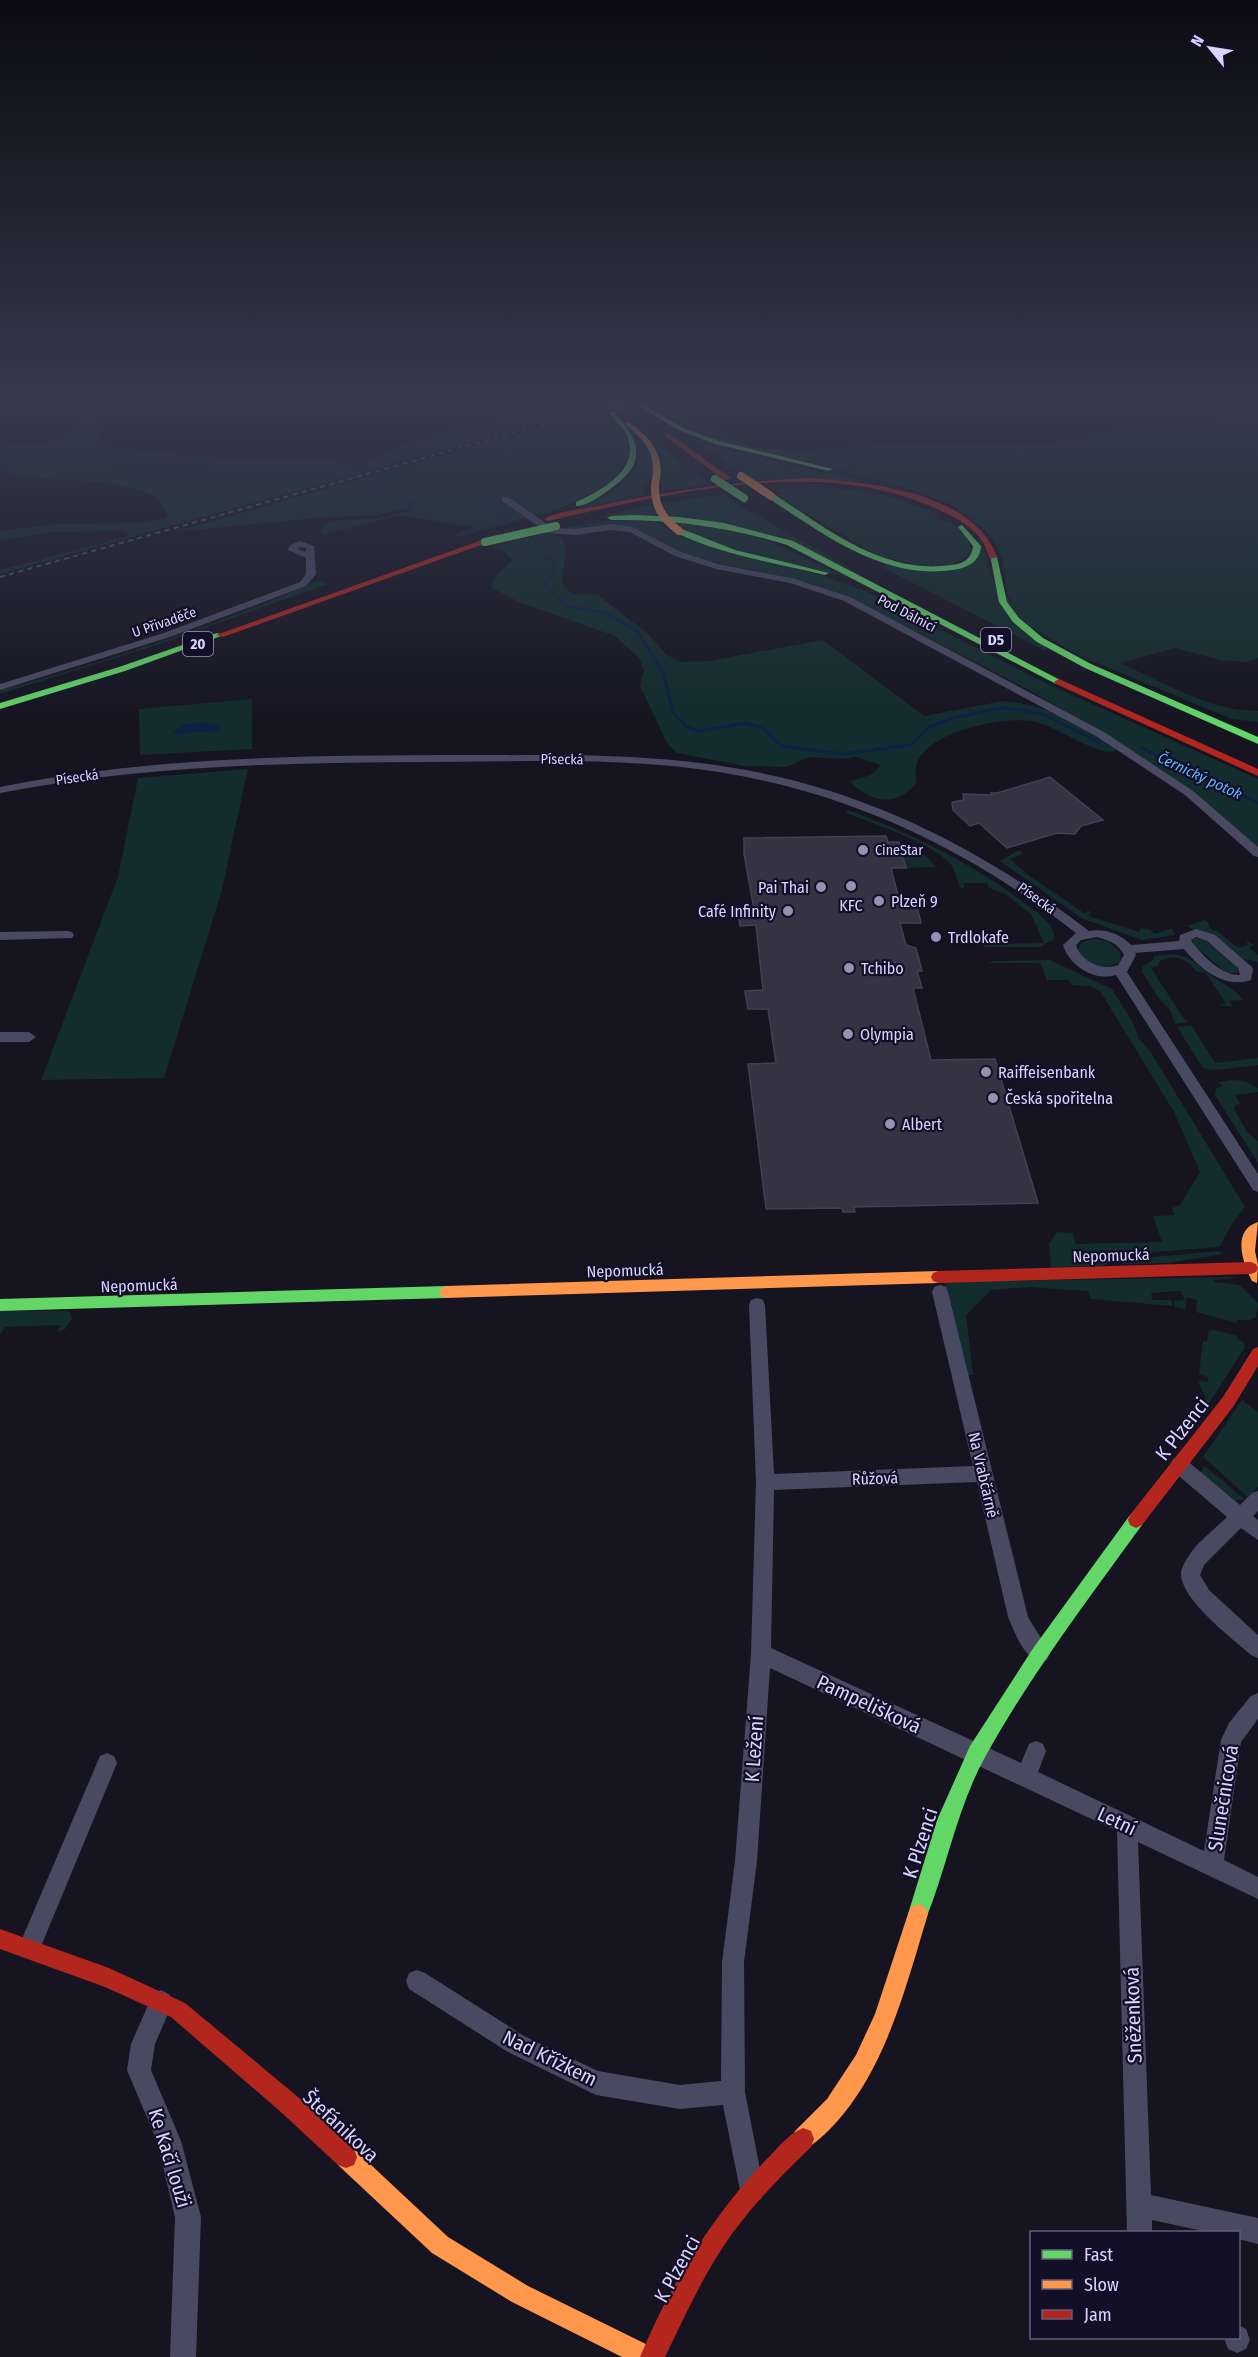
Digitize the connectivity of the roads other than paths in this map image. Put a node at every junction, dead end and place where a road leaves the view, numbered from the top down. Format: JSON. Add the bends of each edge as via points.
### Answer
{"nodes":[{"id":1,"x":515,"y":506,"type":"edge"},
{"id":2,"x":578,"y":506,"type":"edge"},
{"id":3,"x":616,"y":506,"type":"edge"},
{"id":4,"x":633,"y":506,"type":"edge"},
{"id":5,"x":657,"y":506,"type":"edge"},
{"id":6,"x":763,"y":506,"type":"edge"},
{"id":7,"x":788,"y":506,"type":"edge"},
{"id":8,"x":924,"y":506,"type":"edge"},
{"id":9,"x":938,"y":506,"type":"edge"},
{"id":10,"x":550,"y":521,"type":"junction"},
{"id":11,"x":795,"y":530,"type":"dead end"},
{"id":12,"x":482,"y":540,"type":"junction"},
{"id":13,"x":309,"y":556,"type":"dead end"},
{"id":14,"x":901,"y":581,"type":"dead end"},
{"id":15,"x":897,"y":599,"type":"junction"},
{"id":16,"x":1019,"y":642,"type":"dead end"},
{"id":17,"x":0,"y":687,"type":"edge"},
{"id":18,"x":0,"y":699,"type":"edge"},
{"id":19,"x":0,"y":706,"type":"edge"},
{"id":20,"x":1182,"y":708,"type":"junction"},
{"id":21,"x":1255,"y":725,"type":"dead end"},
{"id":22,"x":1258,"y":741,"type":"edge"},
{"id":23,"x":1258,"y":752,"type":"edge"},
{"id":24,"x":1258,"y":762,"type":"edge"},
{"id":25,"x":1258,"y":773,"type":"edge"},
{"id":26,"x":0,"y":790,"type":"edge"},
{"id":27,"x":1258,"y":853,"type":"edge"},
{"id":28,"x":1085,"y":934,"type":"junction"},
{"id":29,"x":68,"y":935,"type":"dead end"},
{"id":30,"x":0,"y":936,"type":"edge"},
{"id":31,"x":1186,"y":945,"type":"junction"},
{"id":32,"x":1128,"y":949,"type":"junction"},
{"id":33,"x":1251,"y":967,"type":"edge"},
{"id":34,"x":1119,"y":970,"type":"junction"},
{"id":35,"x":0,"y":1037,"type":"edge"},
{"id":36,"x":29,"y":1037,"type":"dead end"},
{"id":37,"x":1258,"y":1186,"type":"edge"},
{"id":38,"x":1258,"y":1227,"type":"edge"},
{"id":39,"x":1254,"y":1274,"type":"edge"},
{"id":40,"x":940,"y":1292,"type":"dead end"},
{"id":41,"x":0,"y":1305,"type":"edge"},
{"id":42,"x":757,"y":1305,"type":"dead end"},
{"id":43,"x":1258,"y":1353,"type":"edge"},
{"id":44,"x":1179,"y":1465,"type":"junction"},
{"id":45,"x":984,"y":1474,"type":"junction"},
{"id":46,"x":765,"y":1482,"type":"junction"},
{"id":47,"x":1258,"y":1499,"type":"edge"},
{"id":48,"x":1241,"y":1516,"type":"junction"},
{"id":49,"x":1258,"y":1531,"type":"edge"},
{"id":50,"x":1258,"y":1648,"type":"edge"},
{"id":51,"x":1040,"y":1653,"type":"junction"},
{"id":52,"x":761,"y":1654,"type":"junction"},
{"id":53,"x":1258,"y":1703,"type":"edge"},
{"id":54,"x":1036,"y":1751,"type":"dead end"},
{"id":55,"x":977,"y":1754,"type":"junction"},
{"id":56,"x":107,"y":1763,"type":"dead end"},
{"id":57,"x":1026,"y":1777,"type":"junction"},
{"id":58,"x":1127,"y":1825,"type":"junction"},
{"id":59,"x":1212,"y":1866,"type":"junction"},
{"id":60,"x":1258,"y":1888,"type":"edge"},
{"id":61,"x":0,"y":1939,"type":"edge"},
{"id":62,"x":29,"y":1948,"type":"junction"},
{"id":63,"x":417,"y":1981,"type":"dead end"},
{"id":64,"x":161,"y":2002,"type":"junction"},
{"id":65,"x":733,"y":2092,"type":"junction"},
{"id":66,"x":752,"y":2190,"type":"junction"},
{"id":67,"x":1139,"y":2205,"type":"junction"},
{"id":68,"x":1226,"y":2228,"type":"edge"},
{"id":69,"x":1140,"y":2231,"type":"edge"},
{"id":70,"x":1258,"y":2231,"type":"edge"},
{"id":71,"x":183,"y":2357,"type":"edge"},
{"id":72,"x":650,"y":2357,"type":"edge"}],
"edges":[{"from":1,"to":27,"type":"street","name":"Pod Dálnicí","via":[[551,531],[612,527],[632,530],[678,554],[792,581],[847,599],[1100,734],[1188,794]]},
{"from":2,"to":10,"type":"main road"},
{"from":3,"to":10,"type":"main road"},
{"from":4,"to":10,"type":"main road","bridge":true},
{"from":5,"to":15,"type":"main road","bridge":true,"via":[[679,531],[719,549],[824,573]]},
{"from":6,"to":14,"type":"main road"},
{"from":7,"to":8,"type":"main road","bridge":true,"via":[[853,545],[899,566],[949,569],[970,562],[978,553],[968,532]]},
{"from":9,"to":20,"type":"main road","via":[[967,521],[984,537],[993,553],[1004,603],[1030,633]]},
{"from":10,"to":12,"type":"main road","number":"20"},
{"from":10,"to":15,"type":"main road","number":"20","via":[[653,518],[738,528],[805,550]]},
{"from":11,"to":24,"type":"main road","number":"D5","via":[[999,642]]},
{"from":12,"to":18,"type":"main road","number":"20","via":[[386,568],[167,648]]},
{"from":12,"to":19,"type":"main road","number":"20","via":[[171,654]]},
{"from":13,"to":17,"type":"street","name":"U Přivaděče","via":[[309,579],[288,591],[167,635]]},
{"from":15,"to":25,"type":"main road","number":"20","via":[[1048,677]]},
{"from":16,"to":23,"type":"main road","number":"D5"},
{"from":20,"to":21,"type":"main road"},
{"from":20,"to":22,"type":"main road"},
{"from":26,"to":28,"type":"street","name":"Písecká","via":[[135,769],[249,760],[538,759],[675,763],[784,782],[901,819],[1009,876]]},
{"from":28,"to":32,"type":"street","via":[[1107,935]]},
{"from":28,"to":34,"type":"street","via":[[1070,946],[1075,960],[1091,969]]},
{"from":29,"to":30,"type":"street"},
{"from":31,"to":32,"type":"street"},
{"from":31,"to":33,"type":"street","via":[[1222,976],[1233,980],[1242,979]]},
{"from":31,"to":33,"type":"street","via":[[1184,938],[1191,933],[1207,935]]},
{"from":32,"to":34,"type":"street","via":[[1129,961]]},
{"from":34,"to":37,"type":"street"},
{"from":35,"to":36,"type":"street"},
{"from":38,"to":39,"type":"main road","via":[[1247,1241],[1246,1254]]},
{"from":39,"to":41,"type":"main road","name":"Nepomucká"},
{"from":40,"to":45,"type":"street","name":"Na Vrabčárně"},
{"from":42,"to":46,"type":"street","name":"K Ležení"},
{"from":43,"to":44,"type":"main road","name":"K Plzenci","via":[[1228,1402]]},
{"from":44,"to":48,"type":"street"},
{"from":44,"to":51,"type":"main road","name":"K Plzenci"},
{"from":45,"to":46,"type":"street","name":"Růžová"},
{"from":45,"to":51,"type":"street","name":"Na Vrabčárně","via":[[1018,1617]]},
{"from":46,"to":52,"type":"street","name":"K Ležení"},
{"from":47,"to":48,"type":"street"},
{"from":48,"to":49,"type":"street"},
{"from":48,"to":50,"type":"street","via":[[1197,1559],[1190,1574],[1197,1591]]},
{"from":51,"to":55,"type":"main road","name":"K Plzenci"},
{"from":52,"to":55,"type":"street","name":"Pampelišková"},
{"from":52,"to":65,"type":"street","name":"K Ležení","via":[[746,1860],[733,1962]]},
{"from":53,"to":59,"type":"street","name":"Slunečnicová","via":[[1231,1740]]},
{"from":54,"to":57,"type":"street"},
{"from":55,"to":57,"type":"street","name":"Letní"},
{"from":55,"to":66,"type":"main road","name":"K Plzenci","via":[[947,1820],[890,2005],[863,2067],[834,2109]]},
{"from":56,"to":62,"type":"street"},
{"from":57,"to":58,"type":"street","name":"Letní"},
{"from":58,"to":59,"type":"street","name":"Letní"},
{"from":58,"to":67,"type":"street","name":"Sněženková"},
{"from":59,"to":60,"type":"street","name":"Letní"},
{"from":61,"to":62,"type":"main road","name":"Štefánikova"},
{"from":62,"to":64,"type":"main road","name":"Štefánikova","via":[[109,1977]]},
{"from":63,"to":65,"type":"street","name":"Nad Křížkem","via":[[516,2044],[596,2084],[680,2097]]},
{"from":64,"to":71,"type":"street","name":"Ke Kačí louži","via":[[143,2044],[139,2070],[169,2141],[188,2217]]},
{"from":64,"to":72,"type":"main road","name":"Štefánikova","via":[[178,2010],[290,2104],[440,2245],[520,2294]]},
{"from":65,"to":66,"type":"street","name":"K Ležení"},
{"from":66,"to":72,"type":"main road","name":"K Plzenci","via":[[708,2250]]},
{"from":67,"to":68,"type":"street"},
{"from":67,"to":69,"type":"street","name":"Sněženková"},
{"from":68,"to":70,"type":"street"}]}
